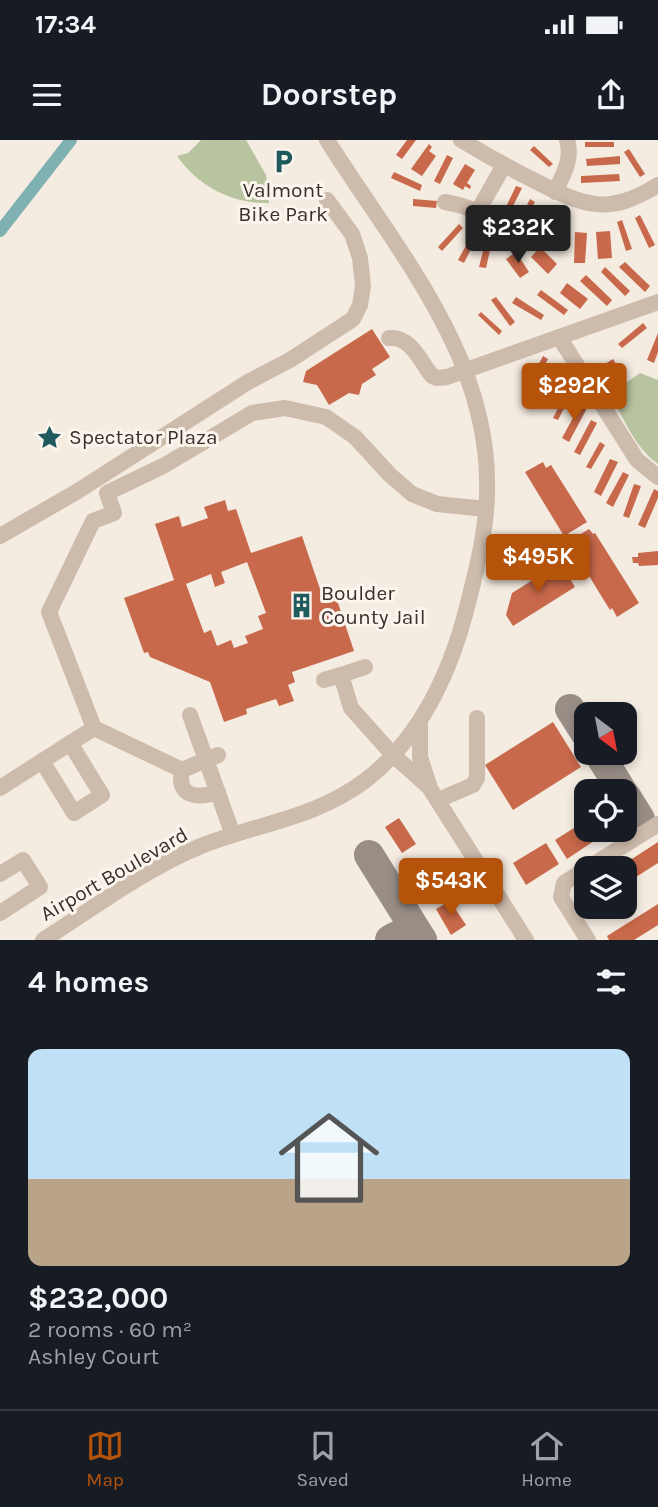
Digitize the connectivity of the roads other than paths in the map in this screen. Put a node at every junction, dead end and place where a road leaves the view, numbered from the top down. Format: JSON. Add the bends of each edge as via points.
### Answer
{"nodes":[{"id":1,"x":327,"y":140,"type":"edge"},
{"id":2,"x":461,"y":140,"type":"edge"},
{"id":3,"x":568,"y":140,"type":"edge"},
{"id":4,"x":504,"y":165,"type":"junction"},
{"id":5,"x":658,"y":185,"type":"edge"},
{"id":6,"x":555,"y":192,"type":"junction"},
{"id":7,"x":327,"y":200,"type":"dead end"},
{"id":8,"x":445,"y":202,"type":"dead end"},
{"id":9,"x":478,"y":211,"type":"junction"},
{"id":10,"x":505,"y":233,"type":"dead end"},
{"id":11,"x":658,"y":302,"type":"edge"},
{"id":12,"x":559,"y":337,"type":"junction"},
{"id":13,"x":389,"y":338,"type":"dead end"},
{"id":14,"x":467,"y":371,"type":"junction"},
{"id":15,"x":658,"y":477,"type":"edge"},
{"id":16,"x":486,"y":509,"type":"junction"},
{"id":17,"x":0,"y":536,"type":"edge"},
{"id":18,"x":365,"y":667,"type":"dead end"},
{"id":19,"x":341,"y":675,"type":"junction"},
{"id":20,"x":324,"y":680,"type":"dead end"},
{"id":21,"x":191,"y":715,"type":"dead end"},
{"id":22,"x":477,"y":718,"type":"dead end"},
{"id":23,"x":421,"y":722,"type":"junction"},
{"id":24,"x":94,"y":728,"type":"junction"},
{"id":25,"x":70,"y":743,"type":"junction"},
{"id":26,"x":393,"y":755,"type":"junction"},
{"id":27,"x":212,"y":757,"type":"junction"},
{"id":28,"x":42,"y":761,"type":"junction"},
{"id":29,"x":182,"y":770,"type":"junction"},
{"id":30,"x":0,"y":788,"type":"edge"},
{"id":31,"x":218,"y":792,"type":"junction"},
{"id":32,"x":434,"y":794,"type":"junction"},
{"id":33,"x":658,"y":824,"type":"edge"},
{"id":34,"x":233,"y":835,"type":"junction"},
{"id":35,"x":608,"y":856,"type":"edge"},
{"id":36,"x":0,"y":874,"type":"edge"},
{"id":37,"x":574,"y":877,"type":"edge"},
{"id":38,"x":0,"y":913,"type":"edge"},
{"id":39,"x":574,"y":918,"type":"edge"},
{"id":40,"x":575,"y":919,"type":"edge"},
{"id":41,"x":43,"y":940,"type":"edge"},
{"id":42,"x":526,"y":940,"type":"edge"},
{"id":43,"x":588,"y":940,"type":"edge"}],
"edges":[{"from":1,"to":14,"type":"street","via":[[441,316]]},
{"from":2,"to":4,"type":"street"},
{"from":3,"to":6,"type":"street","via":[[569,161]]},
{"from":4,"to":6,"type":"street"},
{"from":4,"to":9,"type":"street"},
{"from":5,"to":6,"type":"street","via":[[644,194],[603,205]]},
{"from":7,"to":17,"type":"street","via":[[352,234],[360,258],[363,286],[353,319]]},
{"from":8,"to":9,"type":"street"},
{"from":9,"to":10,"type":"street"},
{"from":11,"to":12,"type":"street"},
{"from":12,"to":14,"type":"street"},
{"from":12,"to":15,"type":"street","via":[[636,460]]},
{"from":13,"to":14,"type":"street","via":[[402,338],[437,379]]},
{"from":14,"to":16,"type":"street","via":[[486,448]]},
{"from":16,"to":23,"type":"street","via":[[478,562],[455,650]]},
{"from":16,"to":24,"type":"street","via":[[437,504],[412,494],[355,437],[326,417],[285,408],[252,413],[107,493],[114,513],[93,522],[49,612]]},
{"from":18,"to":19,"type":"street"},
{"from":19,"to":20,"type":"street"},
{"from":19,"to":26,"type":"street","via":[[351,708]]},
{"from":21,"to":27,"type":"street"},
{"from":22,"to":32,"type":"street","via":[[477,778],[473,785]]},
{"from":23,"to":26,"type":"street","name":"Airport Boulevard"},
{"from":23,"to":32,"type":"street","via":[[420,757]]},
{"from":24,"to":25,"type":"street"},
{"from":24,"to":29,"type":"street"},
{"from":25,"to":28,"type":"street"},
{"from":25,"to":28,"type":"street","via":[[102,795],[93,801],[74,813]]},
{"from":26,"to":32,"type":"street"},
{"from":26,"to":34,"type":"street","name":"Airport Boulevard","via":[[365,780],[316,810]]},
{"from":27,"to":29,"type":"street"},
{"from":27,"to":31,"type":"street"},
{"from":28,"to":30,"type":"street"},
{"from":29,"to":31,"type":"street","via":[[180,779],[189,794],[205,797]]},
{"from":31,"to":34,"type":"street"},
{"from":32,"to":42,"type":"street"},
{"from":33,"to":35,"type":"street"},
{"from":34,"to":41,"type":"street","name":"Airport Boulevard","via":[[172,860]]},
{"from":36,"to":38,"type":"street","via":[[23,860],[40,887]]},
{"from":37,"to":39,"type":"street","via":[[564,883],[561,897]]},
{"from":40,"to":43,"type":"street"}]}
